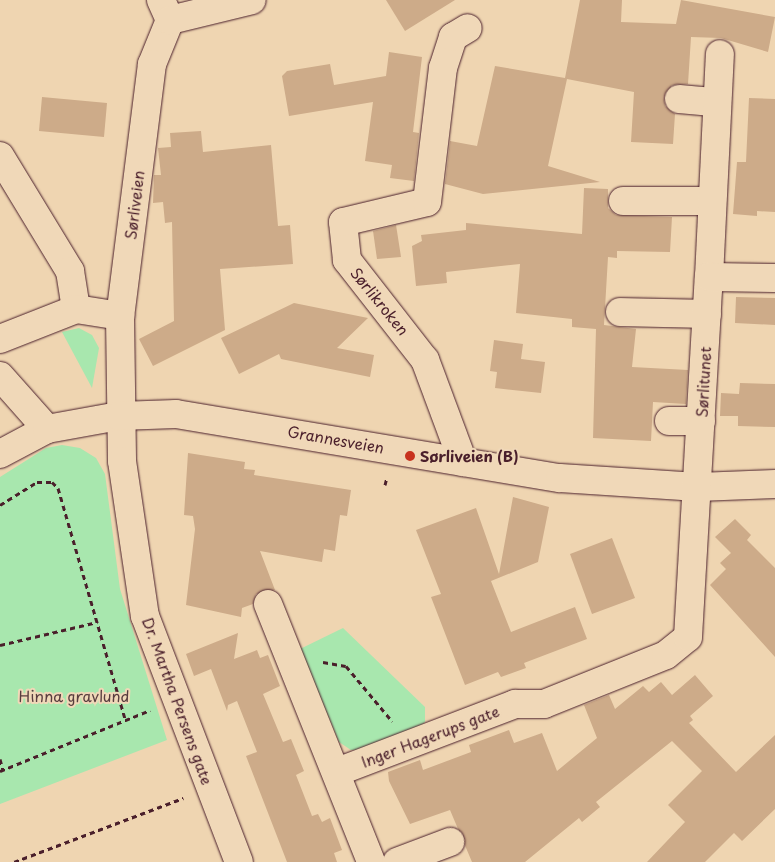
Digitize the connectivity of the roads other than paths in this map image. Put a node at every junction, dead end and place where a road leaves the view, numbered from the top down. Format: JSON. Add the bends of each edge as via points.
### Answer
{"nodes":[{"id":1,"x":252,"y":0,"type":"edge"},
{"id":2,"x":166,"y":10,"type":"edge"},
{"id":3,"x":468,"y":28,"type":"dead end"},
{"id":4,"x":720,"y":54,"type":"dead end"},
{"id":5,"x":716,"y":97,"type":"junction"},
{"id":6,"x":679,"y":99,"type":"dead end"},
{"id":7,"x":0,"y":156,"type":"edge"},
{"id":8,"x":623,"y":201,"type":"dead end"},
{"id":9,"x":712,"y":201,"type":"junction"},
{"id":10,"x":709,"y":276,"type":"junction"},
{"id":11,"x":775,"y":278,"type":"edge"},
{"id":12,"x":76,"y":309,"type":"junction"},
{"id":13,"x":620,"y":312,"type":"dead end"},
{"id":14,"x":707,"y":314,"type":"junction"},
{"id":15,"x":120,"y":316,"type":"junction"},
{"id":16,"x":0,"y":339,"type":"edge"},
{"id":17,"x":0,"y":376,"type":"edge"},
{"id":18,"x":119,"y":416,"type":"junction"},
{"id":19,"x":669,"y":420,"type":"dead end"},
{"id":20,"x":701,"y":421,"type":"junction"},
{"id":21,"x":47,"y":429,"type":"junction"},
{"id":22,"x":0,"y":454,"type":"edge"},
{"id":23,"x":463,"y":462,"type":"junction"},
{"id":24,"x":775,"y":484,"type":"edge"},
{"id":25,"x":698,"y":487,"type":"junction"},
{"id":26,"x":268,"y":604,"type":"dead end"},
{"id":27,"x":337,"y":772,"type":"junction"},
{"id":28,"x":450,"y":842,"type":"dead end"},
{"id":29,"x":239,"y":862,"type":"edge"},
{"id":30,"x":371,"y":862,"type":"edge"},
{"id":31,"x":397,"y":862,"type":"edge"}],
"edges":[{"from":1,"to":2,"type":"street"},
{"from":2,"to":15,"type":"street","name":"Sørliveien","via":[[152,64]]},
{"from":3,"to":23,"type":"street","name":"Sørlikroken","via":[[453,37],[443,68],[427,202],[343,222],[347,260],[425,360]]},
{"from":4,"to":5,"type":"street","name":"Sørlitunet"},
{"from":5,"to":6,"type":"street"},
{"from":5,"to":9,"type":"street","name":"Sørlitunet"},
{"from":7,"to":12,"type":"street","via":[[70,271]]},
{"from":8,"to":9,"type":"street"},
{"from":9,"to":10,"type":"street","name":"Sørlitunet"},
{"from":10,"to":11,"type":"street"},
{"from":10,"to":14,"type":"street","name":"Sørlitunet"},
{"from":12,"to":15,"type":"street"},
{"from":12,"to":16,"type":"street"},
{"from":13,"to":14,"type":"street"},
{"from":14,"to":20,"type":"street","name":"Sørlitunet"},
{"from":15,"to":18,"type":"street","name":"Sørliveien"},
{"from":17,"to":21,"type":"street"},
{"from":18,"to":21,"type":"street","name":"Grannesveien"},
{"from":18,"to":23,"type":"street","name":"Grannesveien","via":[[176,414],[231,421]]},
{"from":18,"to":29,"type":"street","name":"Dr. Martha Persens gate","via":[[122,461],[145,616]]},
{"from":19,"to":20,"type":"street"},
{"from":20,"to":25,"type":"street","name":"Sørlitunet"},
{"from":21,"to":22,"type":"street","name":"Grannesveien"},
{"from":23,"to":25,"type":"street","name":"Grannesveien","via":[[560,478]]},
{"from":24,"to":25,"type":"street","name":"Grannesveien"},
{"from":25,"to":27,"type":"street","name":"Inger Hagerups gate","via":[[688,637],[666,655],[544,704],[515,704]]},
{"from":26,"to":27,"type":"street"},
{"from":27,"to":30,"type":"street"},
{"from":28,"to":31,"type":"street"}]}
